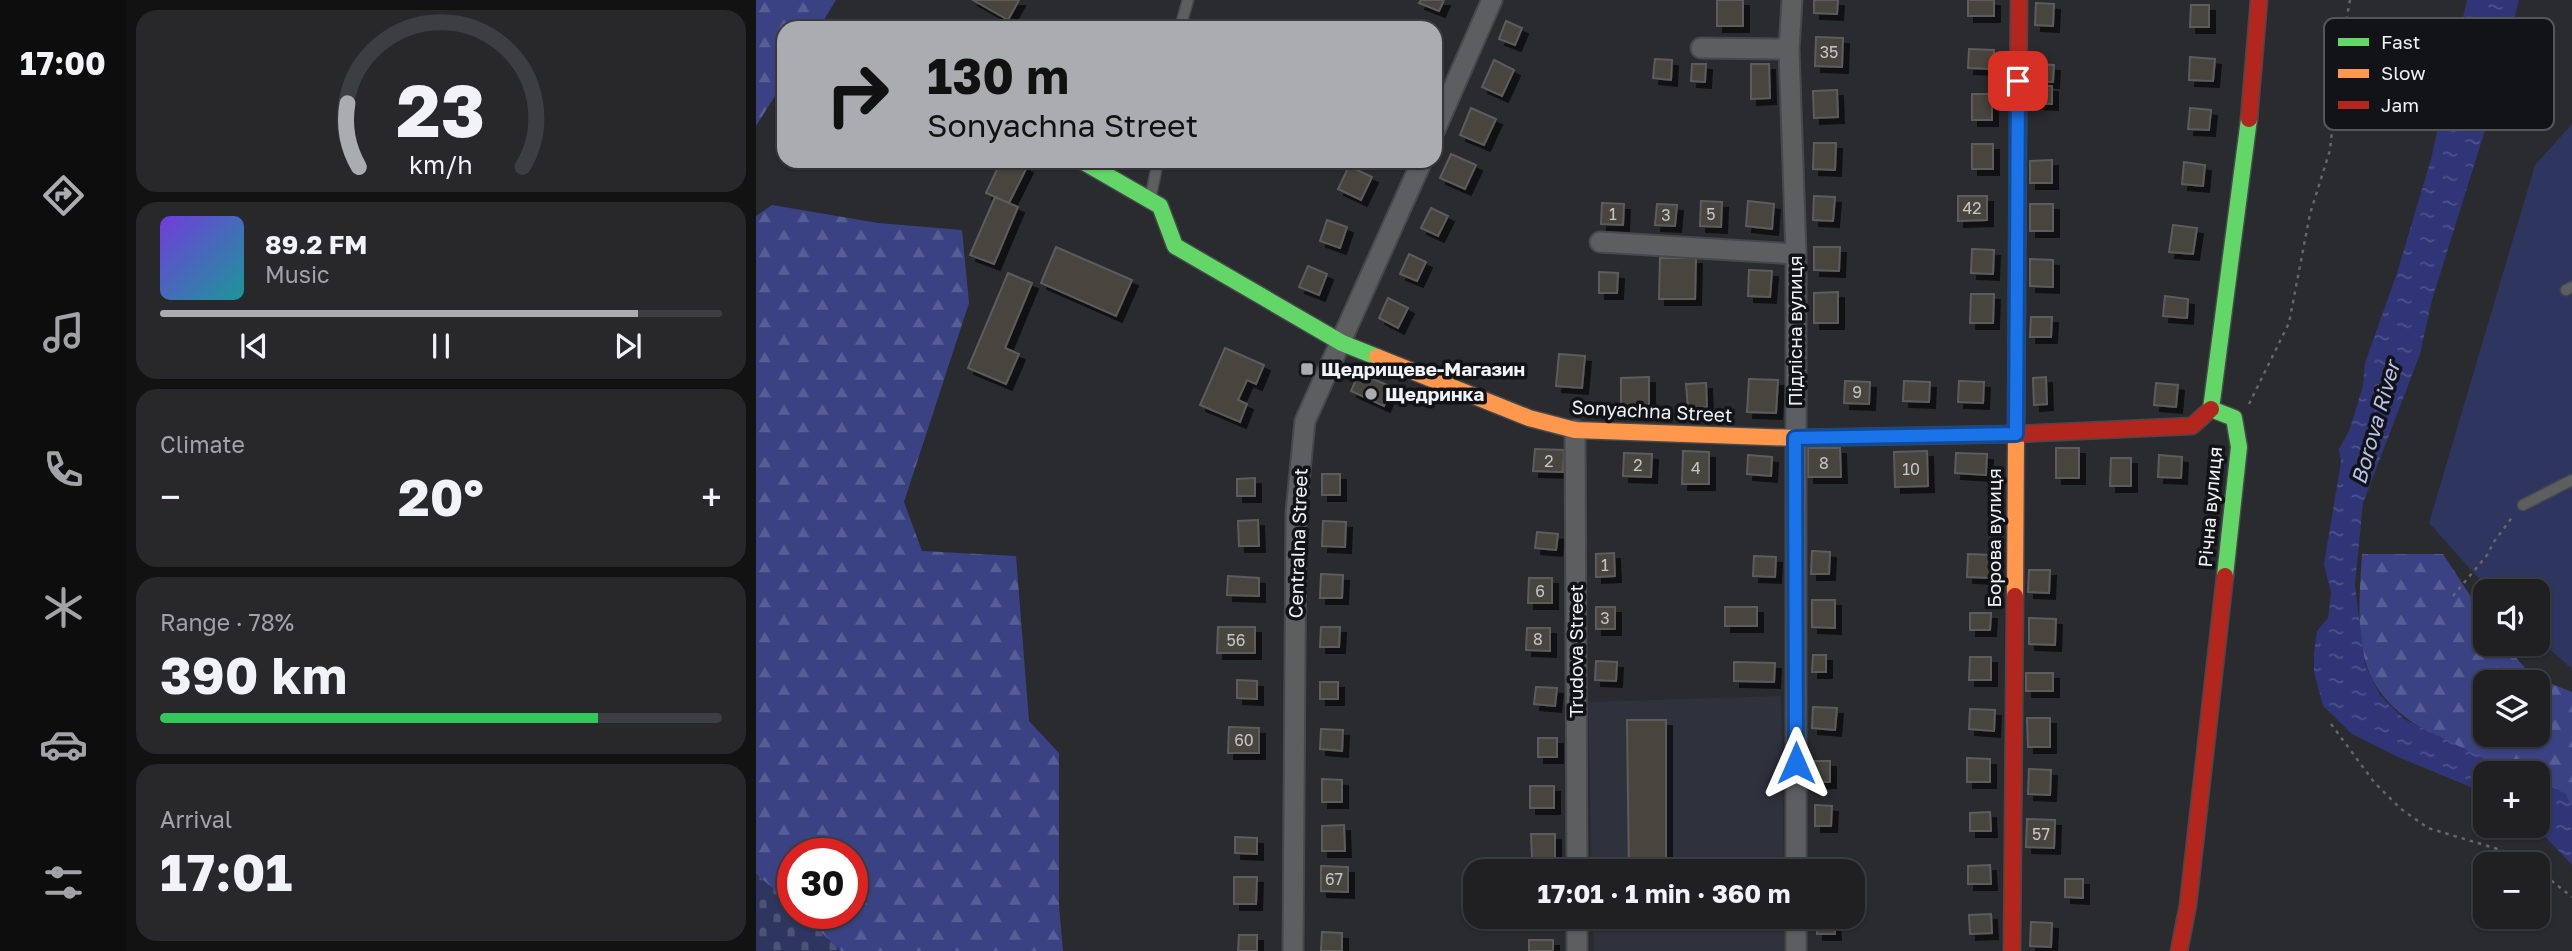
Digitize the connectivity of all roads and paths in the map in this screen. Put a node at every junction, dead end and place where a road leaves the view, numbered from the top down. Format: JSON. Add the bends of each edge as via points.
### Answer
{"nodes":[{"id":1,"x":1188,"y":0,"type":"edge"},
{"id":2,"x":1492,"y":0,"type":"edge"},
{"id":3,"x":1791,"y":0,"type":"edge"},
{"id":4,"x":2019,"y":0,"type":"edge"},
{"id":5,"x":2259,"y":0,"type":"edge"},
{"id":6,"x":2350,"y":0,"type":"edge"},
{"id":7,"x":2347,"y":18,"type":"edge"},
{"id":8,"x":1182,"y":21,"type":"edge"},
{"id":9,"x":1701,"y":48,"type":"dead end"},
{"id":10,"x":1788,"y":49,"type":"junction"},
{"id":11,"x":1442,"y":114,"type":"edge"},
{"id":12,"x":2334,"y":130,"type":"edge"},
{"id":13,"x":1094,"y":168,"type":"edge"},
{"id":14,"x":1156,"y":168,"type":"edge"},
{"id":15,"x":1419,"y":168,"type":"edge"},
{"id":16,"x":1149,"y":200,"type":"junction"},
{"id":17,"x":1600,"y":242,"type":"dead end"},
{"id":18,"x":1796,"y":254,"type":"junction"},
{"id":19,"x":1342,"y":343,"type":"junction"},
{"id":20,"x":2211,"y":409,"type":"junction"},
{"id":21,"x":2234,"y":418,"type":"junction"},
{"id":22,"x":1575,"y":430,"type":"junction"},
{"id":23,"x":2016,"y":434,"type":"junction"},
{"id":24,"x":1795,"y":438,"type":"junction"},
{"id":25,"x":2572,"y":480,"type":"edge"},
{"id":26,"x":2523,"y":506,"type":"joint"},
{"id":27,"x":2453,"y":596,"type":"dead end"},
{"id":28,"x":2331,"y":724,"type":"dead end"},
{"id":29,"x":2505,"y":852,"type":"edge"},
{"id":30,"x":1577,"y":859,"type":"edge"},
{"id":31,"x":1796,"y":859,"type":"edge"},
{"id":32,"x":2550,"y":880,"type":"edge"},
{"id":33,"x":2572,"y":897,"type":"edge"},
{"id":34,"x":1577,"y":929,"type":"edge"},
{"id":35,"x":1796,"y":929,"type":"edge"},
{"id":36,"x":1293,"y":951,"type":"edge"},
{"id":37,"x":1577,"y":951,"type":"edge"},
{"id":38,"x":1796,"y":951,"type":"edge"},
{"id":39,"x":2012,"y":951,"type":"edge"},
{"id":40,"x":2179,"y":951,"type":"edge"}],
"edges":[{"from":1,"to":8,"type":"lane"},
{"from":2,"to":11,"type":"street"},
{"from":3,"to":10,"type":"street","name":"Підлісна вулиця"},
{"from":4,"to":23,"type":"street","name":"Борова вулиця"},
{"from":5,"to":20,"type":"street","via":[[2255,73]]},
{"from":6,"to":7,"type":"path"},
{"from":9,"to":10,"type":"street"},
{"from":10,"to":18,"type":"street","name":"Підлісна вулиця"},
{"from":12,"to":21,"type":"path","via":[[2310,214],[2288,323],[2253,397]]},
{"from":13,"to":16,"type":"street","name":"Sonyachna Street"},
{"from":14,"to":16,"type":"lane"},
{"from":15,"to":19,"type":"street","name":"Centralna Street"},
{"from":16,"to":19,"type":"street","name":"Sonyachna Street","via":[[1160,206],[1175,246]]},
{"from":17,"to":18,"type":"street"},
{"from":18,"to":24,"type":"street","name":"Підлісна вулиця"},
{"from":19,"to":22,"type":"street","name":"Sonyachna Street","via":[[1530,418]]},
{"from":19,"to":36,"type":"street","name":"Centralna Street","via":[[1305,421],[1296,512]]},
{"from":20,"to":21,"type":"street"},
{"from":20,"to":23,"type":"street","name":"Sonyachna Street","via":[[2192,426]]},
{"from":21,"to":40,"type":"street","name":"Річна вулиця","via":[[2239,447]]},
{"from":22,"to":24,"type":"street","name":"Sonyachna Street"},
{"from":22,"to":30,"type":"street","name":"Trudova Street"},
{"from":23,"to":24,"type":"street","name":"Sonyachna Street"},
{"from":23,"to":39,"type":"street","name":"Борова вулиця"},
{"from":24,"to":31,"type":"street","name":"Підлісна вулиця"},
{"from":25,"to":26,"type":"lane"},
{"from":26,"to":27,"type":"path"},
{"from":28,"to":29,"type":"path","via":[[2374,782],[2419,822]]},
{"from":32,"to":33,"type":"path"},
{"from":34,"to":37,"type":"street"},
{"from":35,"to":38,"type":"street"}]}
